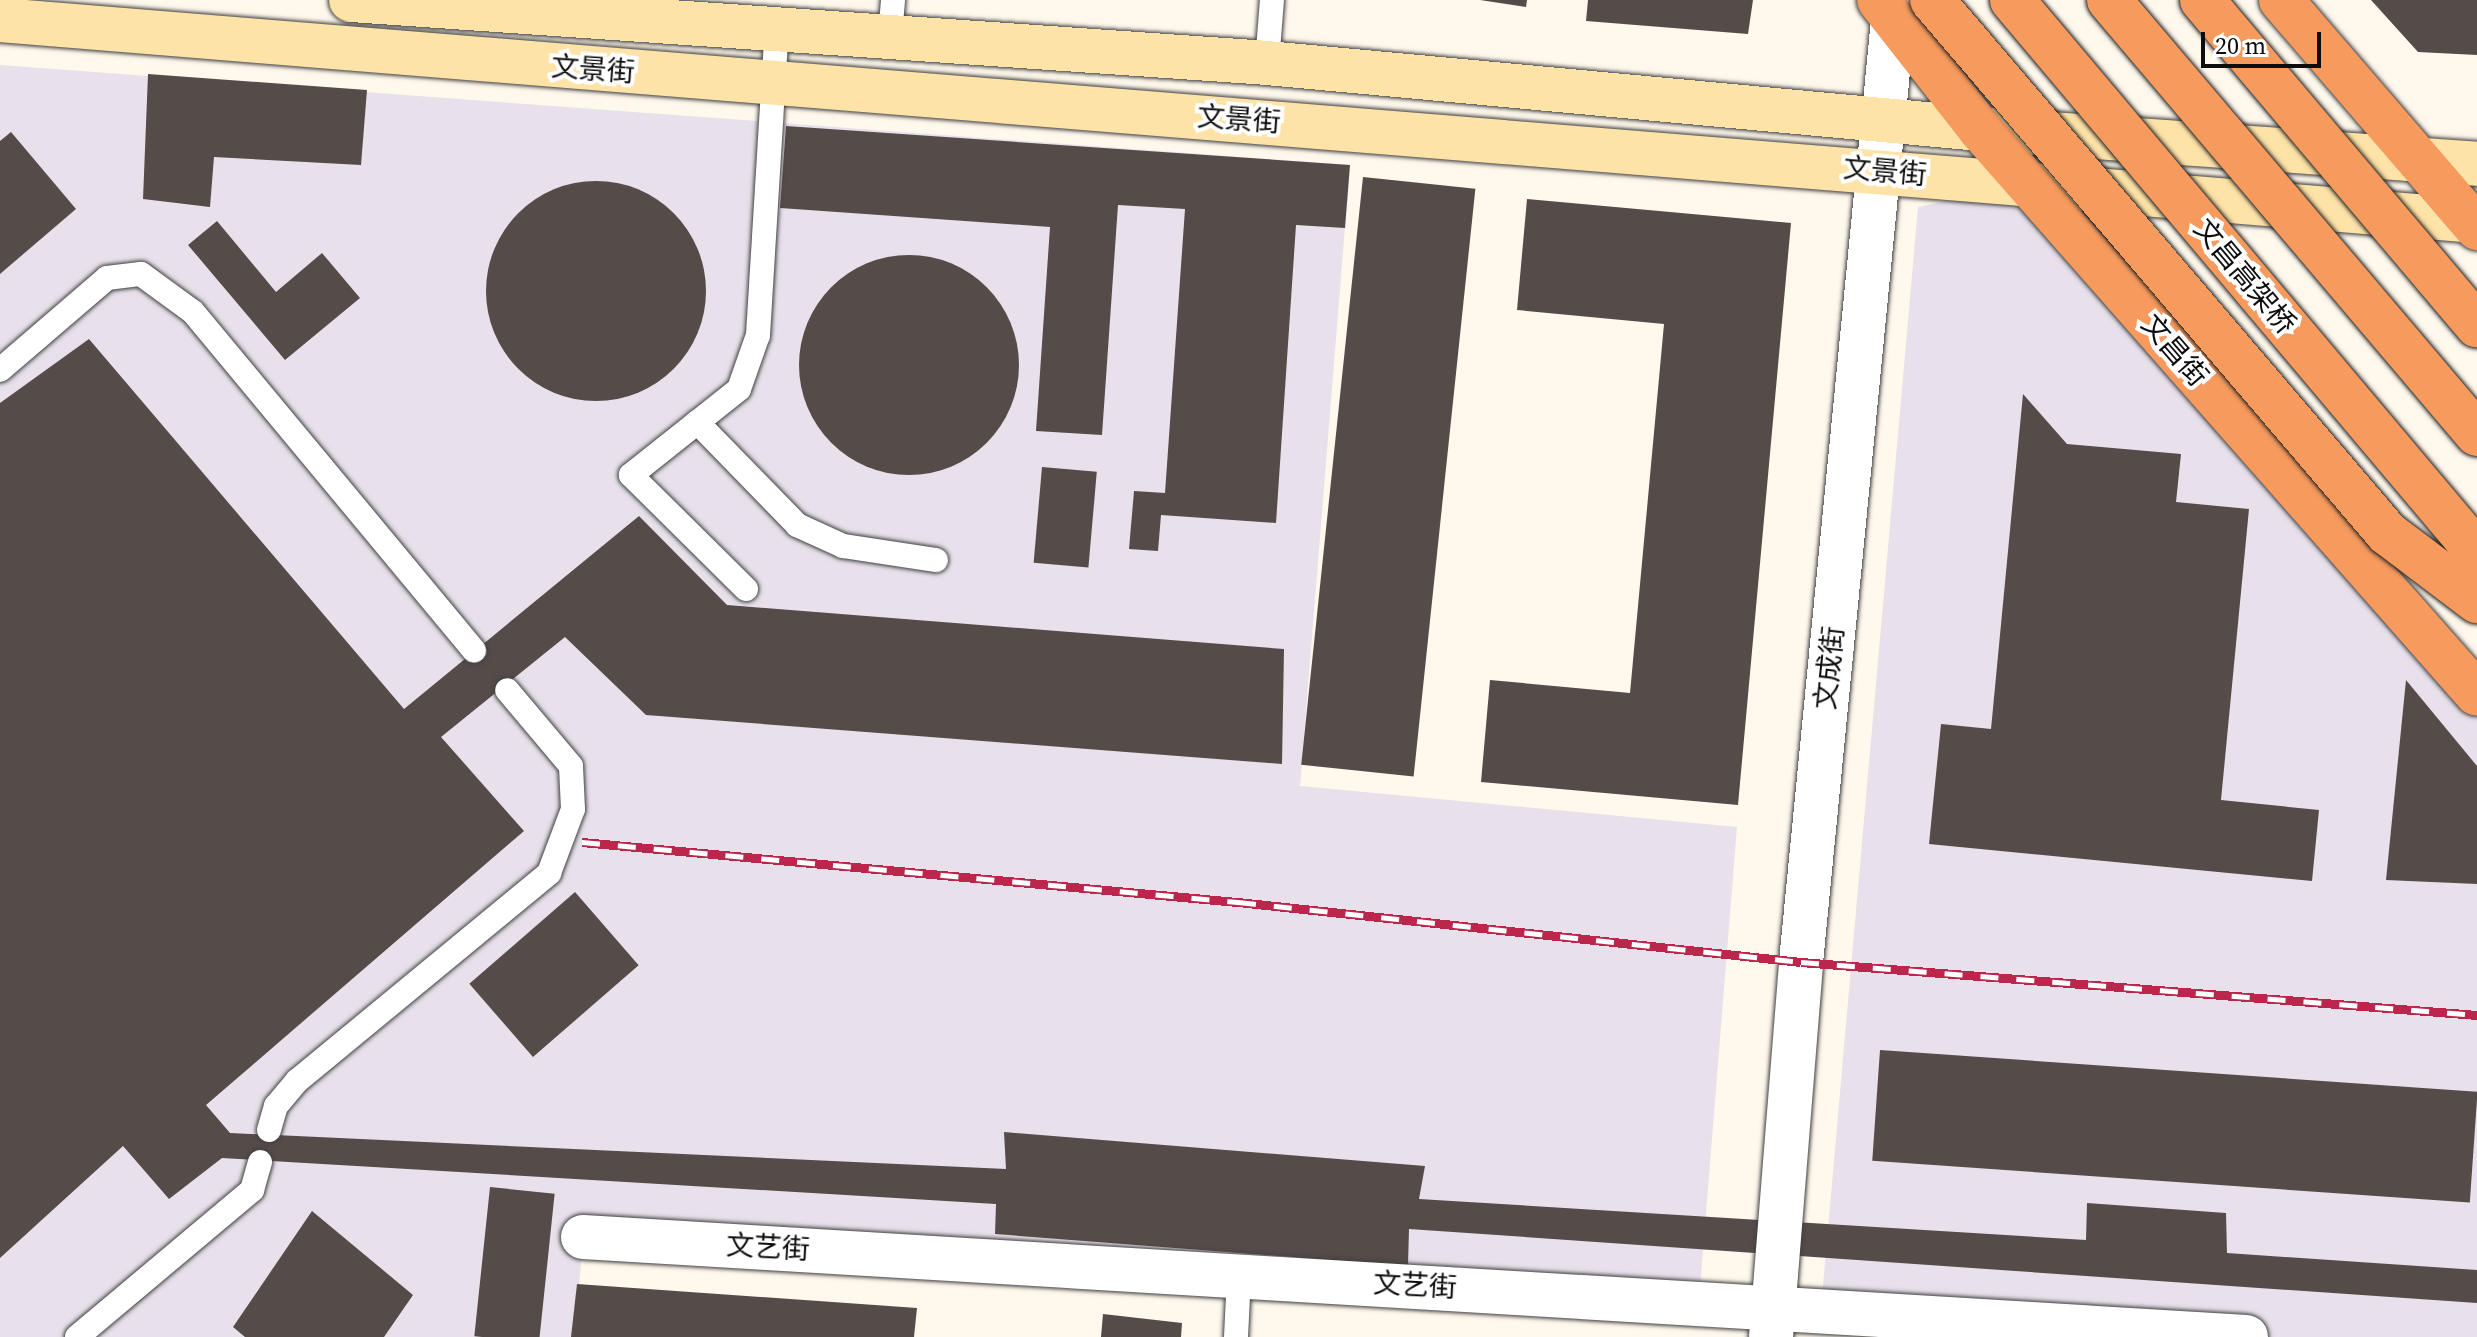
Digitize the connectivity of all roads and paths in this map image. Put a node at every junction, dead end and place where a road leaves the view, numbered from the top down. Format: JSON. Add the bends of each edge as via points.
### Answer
{"nodes":[{"id":1,"x":351,"y":0,"type":"edge"},
{"id":2,"x":1272,"y":0,"type":"edge"},
{"id":3,"x":2012,"y":0,"type":"edge"},
{"id":4,"x":2109,"y":0,"type":"edge"},
{"id":5,"x":2202,"y":0,"type":"edge"},
{"id":6,"x":2281,"y":0,"type":"edge"},
{"id":7,"x":1900,"y":4,"type":"edge"},
{"id":8,"x":546,"y":7,"type":"edge"},
{"id":9,"x":892,"y":18,"type":"edge"},
{"id":10,"x":0,"y":20,"type":"edge"},
{"id":11,"x":777,"y":28,"type":"junction"},
{"id":12,"x":1267,"y":63,"type":"junction"},
{"id":13,"x":773,"y":83,"type":"junction"},
{"id":14,"x":1885,"y":117,"type":"junction"},
{"id":15,"x":1980,"y":129,"type":"junction"},
{"id":16,"x":2417,"y":158,"type":"junction"},
{"id":17,"x":2477,"y":164,"type":"edge"},
{"id":18,"x":1879,"y":170,"type":"junction"},
{"id":19,"x":2028,"y":183,"type":"junction"},
{"id":20,"x":2475,"y":223,"type":"edge"},
{"id":21,"x":2477,"y":325,"type":"edge"},
{"id":22,"x":0,"y":370,"type":"edge"},
{"id":23,"x":697,"y":422,"type":"junction"},
{"id":24,"x":2477,"y":434,"type":"edge"},
{"id":25,"x":2477,"y":552,"type":"edge"},
{"id":26,"x":936,"y":560,"type":"dead end"},
{"id":27,"x":746,"y":589,"type":"dead end"},
{"id":28,"x":2477,"y":601,"type":"edge"},
{"id":29,"x":474,"y":650,"type":"dead end"},
{"id":30,"x":507,"y":690,"type":"dead end"},
{"id":31,"x":2477,"y":694,"type":"edge"},
{"id":32,"x":269,"y":1130,"type":"dead end"},
{"id":33,"x":260,"y":1162,"type":"dead end"},
{"id":34,"x":583,"y":1237,"type":"dead end"},
{"id":35,"x":1239,"y":1275,"type":"junction"},
{"id":36,"x":1772,"y":1321,"type":"edge"},
{"id":37,"x":77,"y":1337,"type":"edge"},
{"id":38,"x":1236,"y":1337,"type":"edge"},
{"id":39,"x":2246,"y":1337,"type":"edge"}],
"edges":[{"from":1,"to":8,"type":"main road","name":"文景街"},
{"from":2,"to":12,"type":"lane"},
{"from":3,"to":25,"type":"highway","name":"文昌高架桥","bridge":true},
{"from":4,"to":24,"type":"highway","bridge":true},
{"from":5,"to":21,"type":"highway","bridge":true},
{"from":6,"to":16,"type":"highway"},
{"from":7,"to":14,"type":"street","name":"文成街"},
{"from":7,"to":15,"type":"highway","name":"文昌街"},
{"from":7,"to":28,"type":"highway","bridge":true,"via":[[2387,533]]},
{"from":8,"to":11,"type":"main road","name":"文景街"},
{"from":9,"to":11,"type":"main road","name":"文景街"},
{"from":9,"to":12,"type":"main road","name":"文景街"},
{"from":10,"to":13,"type":"main road","name":"文景街"},
{"from":11,"to":13,"type":"lane"},
{"from":12,"to":14,"type":"main road","name":"文景街"},
{"from":13,"to":18,"type":"main road","name":"文景街"},
{"from":13,"to":23,"type":"lane","via":[[758,335],[739,389]]},
{"from":14,"to":15,"type":"main road","name":"文景街"},
{"from":14,"to":18,"type":"street","name":"文成街"},
{"from":15,"to":16,"type":"main road","name":"文景街"},
{"from":15,"to":19,"type":"highway","name":"文昌街"},
{"from":16,"to":17,"type":"main road","name":"文景街"},
{"from":16,"to":20,"type":"highway"},
{"from":18,"to":19,"type":"main road","name":"文景街"},
{"from":18,"to":36,"type":"street","name":"文成街"},
{"from":19,"to":20,"type":"main road","name":"文景街"},
{"from":19,"to":31,"type":"highway","name":"文昌街"},
{"from":22,"to":29,"type":"lane","via":[[107,278],[141,274],[193,312]]},
{"from":23,"to":26,"type":"lane","via":[[797,525],[843,546]]},
{"from":23,"to":27,"type":"lane","via":[[631,475]]},
{"from":30,"to":32,"type":"lane","via":[[571,766],[573,809],[549,873],[297,1081],[276,1106]]},
{"from":33,"to":37,"type":"lane","via":[[252,1190]]},
{"from":34,"to":35,"type":"street","name":"文艺街"},
{"from":35,"to":36,"type":"street","name":"文艺街"},
{"from":35,"to":38,"type":"lane"},
{"from":36,"to":39,"type":"street","name":"文艺街"}]}
